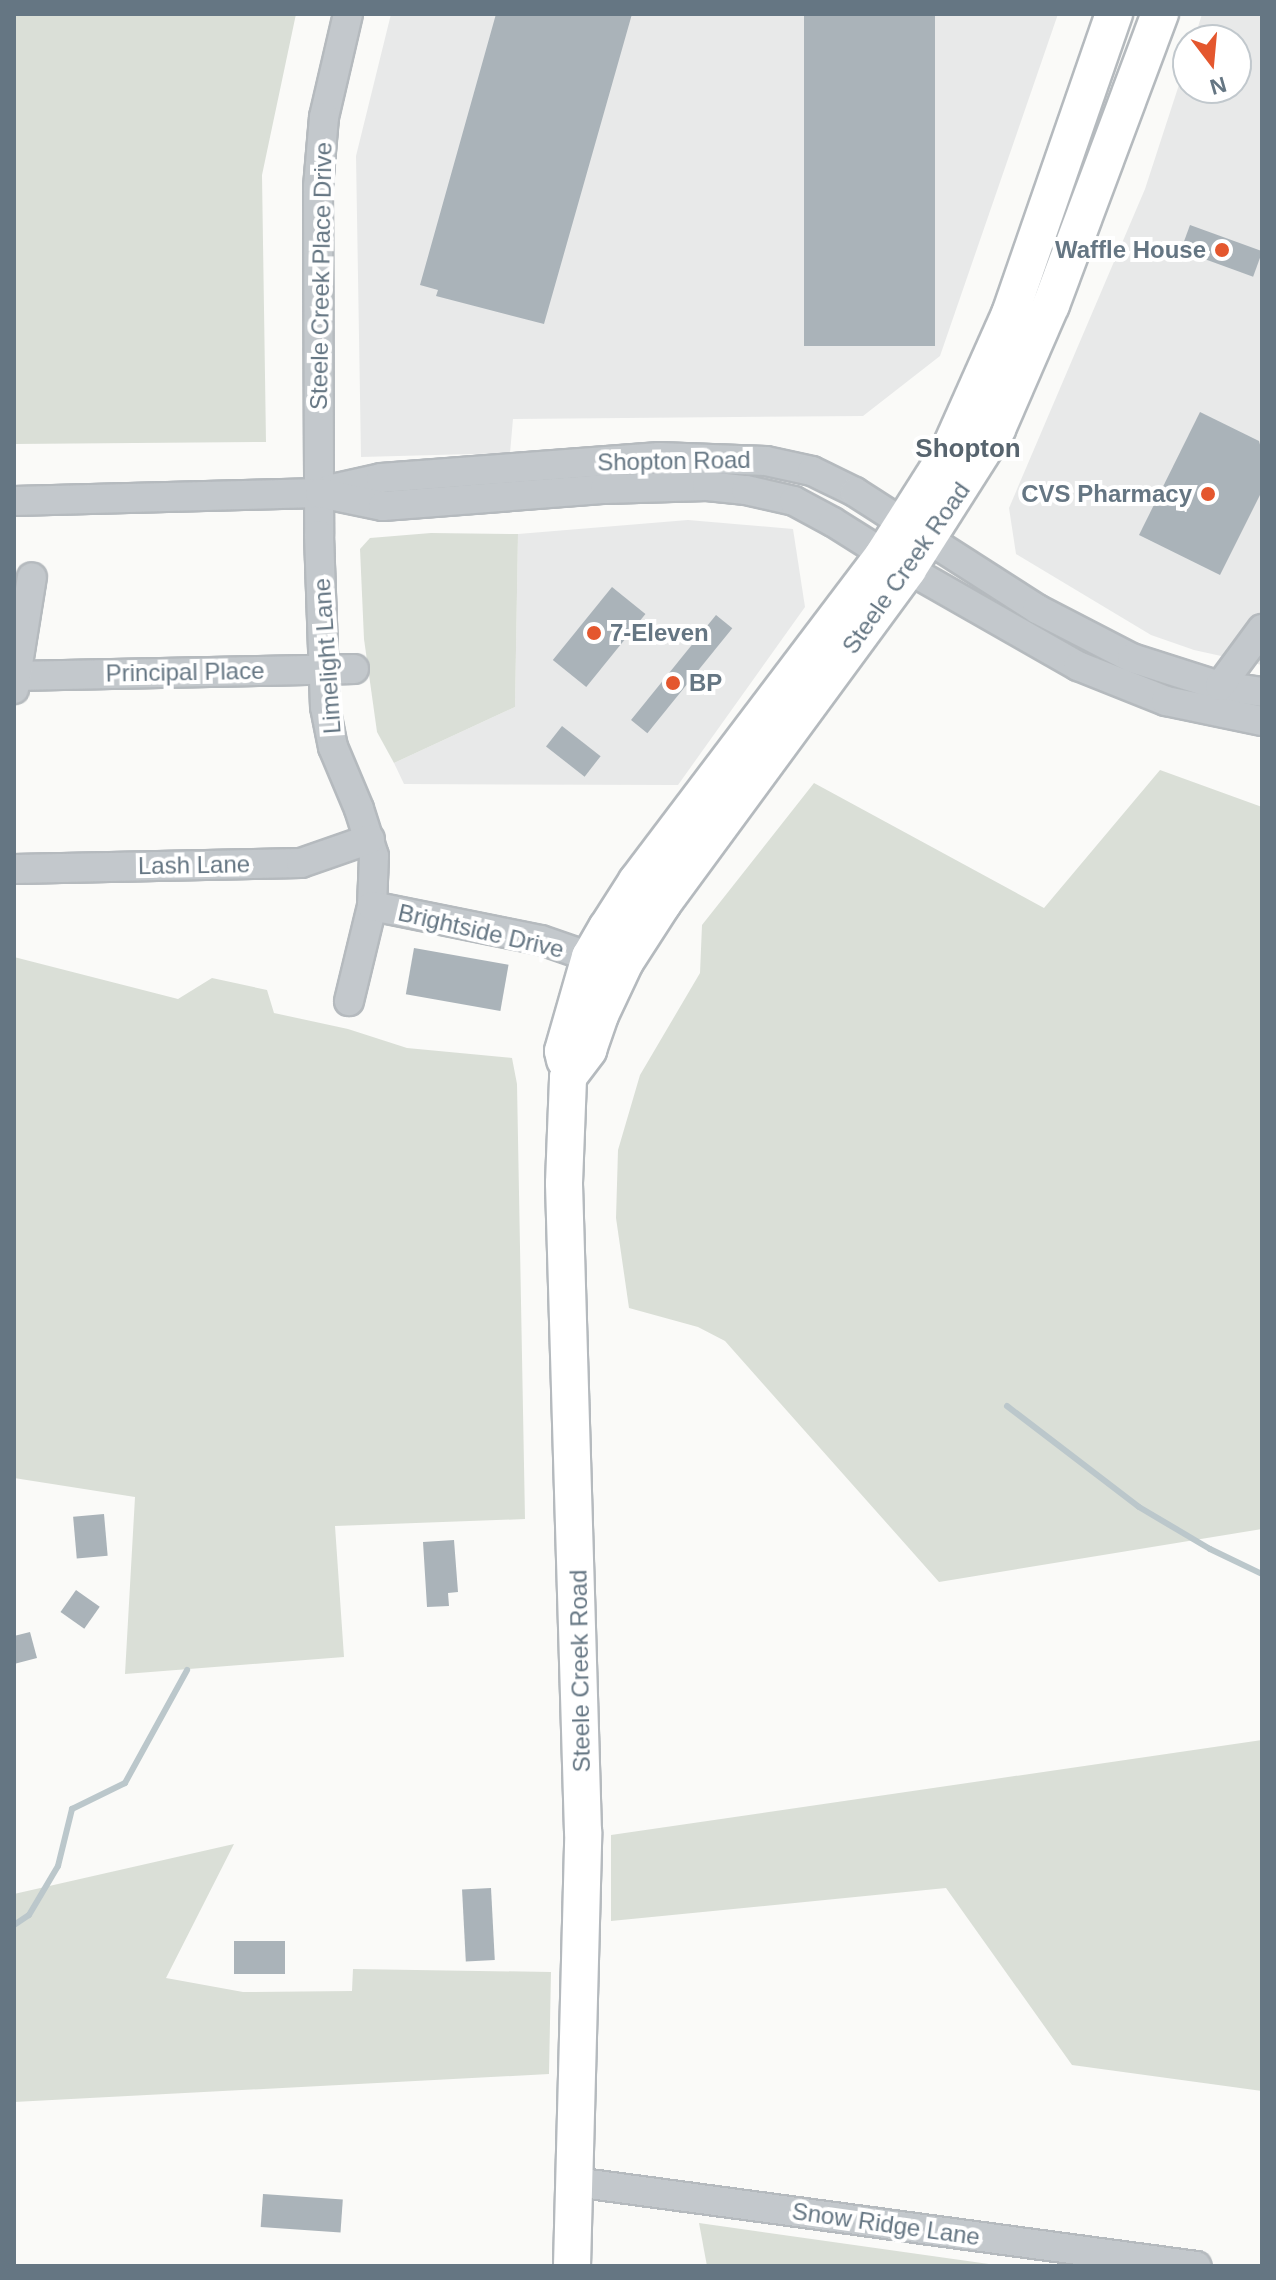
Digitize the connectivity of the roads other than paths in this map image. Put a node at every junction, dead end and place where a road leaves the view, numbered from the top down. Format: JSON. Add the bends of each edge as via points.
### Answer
{"nodes":[{"id":1,"x":348,"y":14,"type":"edge"},
{"id":2,"x":1114,"y":14,"type":"edge"},
{"id":3,"x":1140,"y":14,"type":"edge"},
{"id":4,"x":1160,"y":14,"type":"edge"},
{"id":5,"x":1105,"y":158,"type":"junction"},
{"id":6,"x":320,"y":493,"type":"junction"},
{"id":7,"x":14,"y":501,"type":"edge"},
{"id":8,"x":906,"y":547,"type":"junction"},
{"id":9,"x":32,"y":577,"type":"dead end"},
{"id":10,"x":1262,"y":629,"type":"edge"},
{"id":11,"x":324,"y":669,"type":"junction"},
{"id":12,"x":354,"y":669,"type":"dead end"},
{"id":13,"x":15,"y":682,"type":"edge"},
{"id":14,"x":1220,"y":686,"type":"junction"},
{"id":15,"x":1262,"y":692,"type":"edge"},
{"id":16,"x":1262,"y":721,"type":"edge"},
{"id":17,"x":370,"y":839,"type":"junction"},
{"id":18,"x":14,"y":869,"type":"edge"},
{"id":19,"x":372,"y":906,"type":"junction"},
{"id":20,"x":590,"y":957,"type":"junction"},
{"id":21,"x":349,"y":1001,"type":"dead end"},
{"id":22,"x":568,"y":1077,"type":"junction"},
{"id":23,"x":575,"y":2182,"type":"junction"},
{"id":24,"x":572,"y":2266,"type":"edge"},
{"id":25,"x":1196,"y":2266,"type":"edge"}],
"edges":[{"from":1,"to":6,"type":"street","name":"Steele Creek Place Drive","via":[[324,117],[318,187]]},
{"from":2,"to":8,"type":"main road","name":"Steele Creek Road","via":[[991,361]]},
{"from":3,"to":5,"type":"main road"},
{"from":4,"to":5,"type":"main road","name":"Steele Creek Road"},
{"from":5,"to":8,"type":"main road","name":"Steele Creek Road","via":[[1051,305],[997,429]]},
{"from":6,"to":7,"type":"street","name":"Shopton Road"},
{"from":6,"to":8,"type":"street","name":"Shopton Road","via":[[383,506],[707,486],[794,501]]},
{"from":6,"to":8,"type":"street","name":"Shopton Road","via":[[381,478],[720,456],[812,471]]},
{"from":6,"to":11,"type":"street","name":"Limelight Lane"},
{"from":8,"to":14,"type":"street","name":"Shopton Road","via":[[1132,658]]},
{"from":8,"to":16,"type":"street","name":"Shopton Road","via":[[1078,666],[1208,712]]},
{"from":8,"to":20,"type":"main road","name":"Steele Creek Road","via":[[637,881]]},
{"from":8,"to":22,"type":"main road","name":"Steele Creek Road","via":[[625,962],[588,1050]]},
{"from":9,"to":13,"type":"street"},
{"from":10,"to":14,"type":"street"},
{"from":11,"to":12,"type":"street","name":"Principal Place"},
{"from":11,"to":13,"type":"street","name":"Principal Place"},
{"from":11,"to":17,"type":"street","name":"Limelight Lane","via":[[328,731]]},
{"from":14,"to":15,"type":"street","name":"Shopton Road"},
{"from":17,"to":18,"type":"street","name":"Lash Lane","via":[[301,863]]},
{"from":17,"to":19,"type":"street","name":"Limelight Lane"},
{"from":19,"to":20,"type":"street","name":"Brightside Drive","via":[[541,940]]},
{"from":19,"to":21,"type":"street","name":"Limelight Lane"},
{"from":20,"to":22,"type":"main road","name":"Steele Creek Road","via":[[563,1051]]},
{"from":22,"to":23,"type":"main road","name":"Steele Creek Road","via":[[564,1183],[583,1832]]},
{"from":23,"to":24,"type":"main road","name":"Steele Creek Road"},
{"from":23,"to":25,"type":"street","name":"Snow Ridge Lane"}]}
